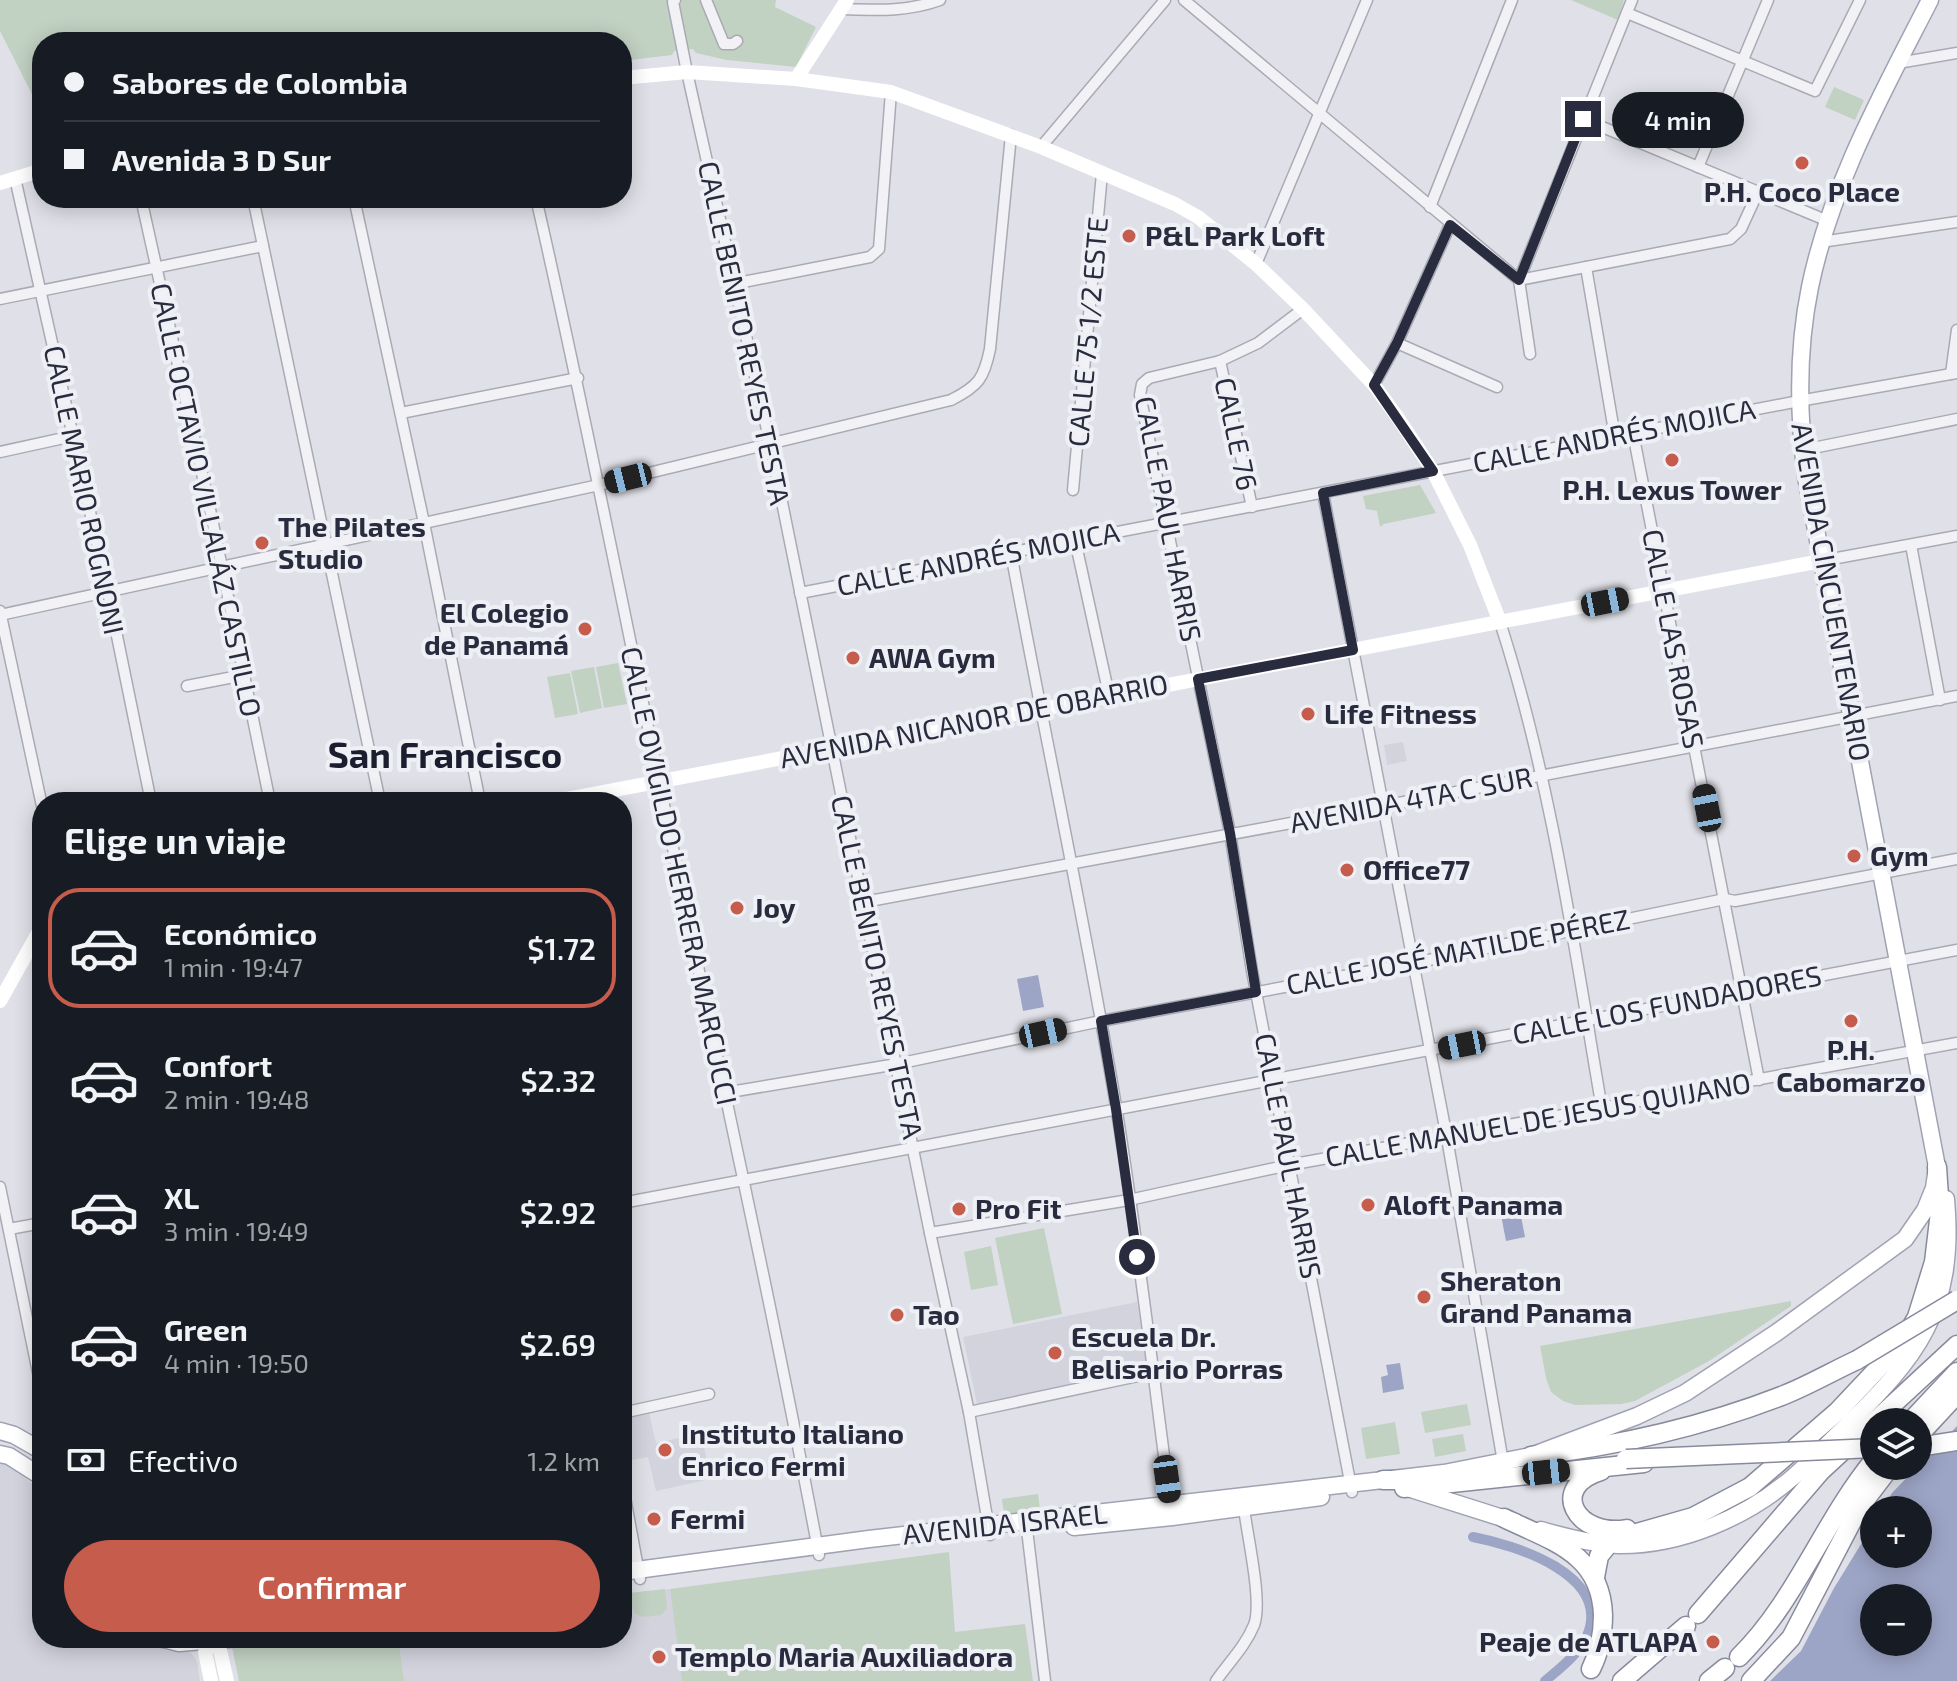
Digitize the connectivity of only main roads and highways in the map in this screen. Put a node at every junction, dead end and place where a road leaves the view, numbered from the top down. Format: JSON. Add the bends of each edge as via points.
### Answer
{"nodes":[{"id":1,"x":1930,"y":0,"type":"edge"},
{"id":2,"x":845,"y":5,"type":"edge"},
{"id":3,"x":632,"y":77,"type":"edge"},
{"id":4,"x":796,"y":79,"type":"junction"},
{"id":5,"x":32,"y":173,"type":"edge"},
{"id":6,"x":7,"y":180,"type":"edge"},
{"id":7,"x":1821,"y":561,"type":"junction"},
{"id":8,"x":1500,"y":622,"type":"junction"},
{"id":9,"x":605,"y":792,"type":"edge"},
{"id":10,"x":32,"y":944,"type":"edge"},
{"id":11,"x":0,"y":1001,"type":"edge"},
{"id":12,"x":1938,"y":1164,"type":"junction"},
{"id":13,"x":1957,"y":1197,"type":"edge"},
{"id":14,"x":1957,"y":1300,"type":"edge"},
{"id":15,"x":1957,"y":1345,"type":"edge"},
{"id":16,"x":1957,"y":1372,"type":"edge"},
{"id":17,"x":1957,"y":1394,"type":"edge"},
{"id":18,"x":1923,"y":1408,"type":"edge"},
{"id":19,"x":1932,"y":1421,"type":"edge"},
{"id":20,"x":0,"y":1431,"type":"edge"},
{"id":21,"x":1957,"y":1441,"type":"edge"},
{"id":22,"x":32,"y":1445,"type":"edge"},
{"id":23,"x":1932,"y":1445,"type":"edge"},
{"id":24,"x":1860,"y":1449,"type":"edge"},
{"id":25,"x":1957,"y":1451,"type":"edge"},
{"id":26,"x":0,"y":1454,"type":"edge"},
{"id":27,"x":1932,"y":1454,"type":"edge"},
{"id":28,"x":1531,"y":1456,"type":"junction"},
{"id":29,"x":1860,"y":1458,"type":"edge"},
{"id":30,"x":1625,"y":1461,"type":"junction"},
{"id":31,"x":32,"y":1471,"type":"edge"},
{"id":32,"x":1860,"y":1477,"type":"edge"},
{"id":33,"x":1383,"y":1480,"type":"junction"},
{"id":34,"x":1878,"y":1480,"type":"edge"},
{"id":35,"x":1352,"y":1487,"type":"junction"},
{"id":36,"x":1404,"y":1488,"type":"junction"},
{"id":37,"x":1171,"y":1511,"type":"junction"},
{"id":38,"x":1693,"y":1517,"type":"junction"},
{"id":39,"x":1504,"y":1518,"type":"junction"},
{"id":40,"x":1607,"y":1544,"type":"junction"},
{"id":41,"x":634,"y":1574,"type":"edge"},
{"id":42,"x":1595,"y":1577,"type":"junction"},
{"id":43,"x":207,"y":1648,"type":"edge"},
{"id":44,"x":218,"y":1648,"type":"edge"},
{"id":45,"x":1591,"y":1669,"type":"dead end"},
{"id":46,"x":211,"y":1681,"type":"edge"},
{"id":47,"x":227,"y":1681,"type":"edge"},
{"id":48,"x":1622,"y":1681,"type":"edge"},
{"id":49,"x":1709,"y":1681,"type":"edge"},
{"id":50,"x":1751,"y":1681,"type":"edge"}],
"edges":[{"from":1,"to":7,"type":"main road","name":"AVENIDA CINCUENTENARIO","via":[[1837,193],[1810,288],[1799,401]]},
{"from":2,"to":4,"type":"main road"},
{"from":3,"to":4,"type":"main road","via":[[687,72]]},
{"from":4,"to":8,"type":"main road","via":[[891,92],[1041,147],[1198,217],[1256,264],[1374,385],[1433,471]]},
{"from":5,"to":6,"type":"main road"},
{"from":7,"to":8,"type":"main road","name":"AVENIDA NICANOR DE OBARRIO"},
{"from":7,"to":12,"type":"main road","name":"AVENIDA CINCUENTENARIO"},
{"from":8,"to":9,"type":"main road","name":"AVENIDA NICANOR DE OBARRIO"},
{"from":10,"to":11,"type":"main road"},
{"from":12,"to":13,"type":"highway"},
{"from":12,"to":28,"type":"main road","name":"AVENIDA CINCUENTENARIO","via":[[1925,1210],[1905,1239],[1776,1333],[1685,1393]]},
{"from":12,"to":38,"type":"highway","via":[[1934,1262],[1917,1317],[1902,1343],[1838,1411],[1765,1475]]},
{"from":12,"to":40,"type":"main road","name":"AVENIDA CINCUENTENARIO","via":[[1949,1228],[1948,1260],[1933,1319],[1898,1374],[1791,1478],[1741,1513],[1663,1540]]},
{"from":14,"to":28,"type":"highway","bridge":true,"via":[[1857,1360],[1786,1394],[1695,1426]]},
{"from":15,"to":48,"type":"highway","via":[[1821,1471],[1692,1620]]},
{"from":16,"to":18,"type":"highway"},
{"from":17,"to":19,"type":"highway"},
{"from":20,"to":22,"type":"main road"},
{"from":21,"to":23,"type":"highway"},
{"from":24,"to":30,"type":"highway","bridge":true},
{"from":25,"to":27,"type":"highway"},
{"from":26,"to":31,"type":"main road"},
{"from":28,"to":33,"type":"main road","name":"AVENIDA ISRAEL"},
{"from":29,"to":30,"type":"highway","bridge":true},
{"from":30,"to":33,"type":"highway"},
{"from":30,"to":36,"type":"highway"},
{"from":30,"to":38,"type":"highway","via":[[1579,1483],[1574,1504],[1584,1523],[1616,1530]]},
{"from":32,"to":49,"type":"highway","via":[[1763,1633]]},
{"from":33,"to":35,"type":"main road","name":"AVENIDA ISRAEL"},
{"from":34,"to":50,"type":"highway","via":[[1791,1638]]},
{"from":35,"to":36,"type":"main road","name":"AVENIDA CINCUENTENARIO"},
{"from":35,"to":37,"type":"main road","name":"AVENIDA ISRAEL"},
{"from":35,"to":37,"type":"main road","name":"AVENIDA ISRAEL","via":[[1244,1508]]},
{"from":36,"to":39,"type":"main road","name":"AVENIDA CINCUENTENARIO"},
{"from":37,"to":41,"type":"main road","name":"AVENIDA ISRAEL"},
{"from":38,"to":40,"type":"highway"},
{"from":39,"to":40,"type":"main road","name":"AVENIDA CINCUENTENARIO"},
{"from":39,"to":42,"type":"highway","via":[[1573,1552]]},
{"from":40,"to":42,"type":"highway"},
{"from":42,"to":45,"type":"highway","via":[[1603,1625]]},
{"from":43,"to":46,"type":"main road"},
{"from":44,"to":47,"type":"main road"}]}
